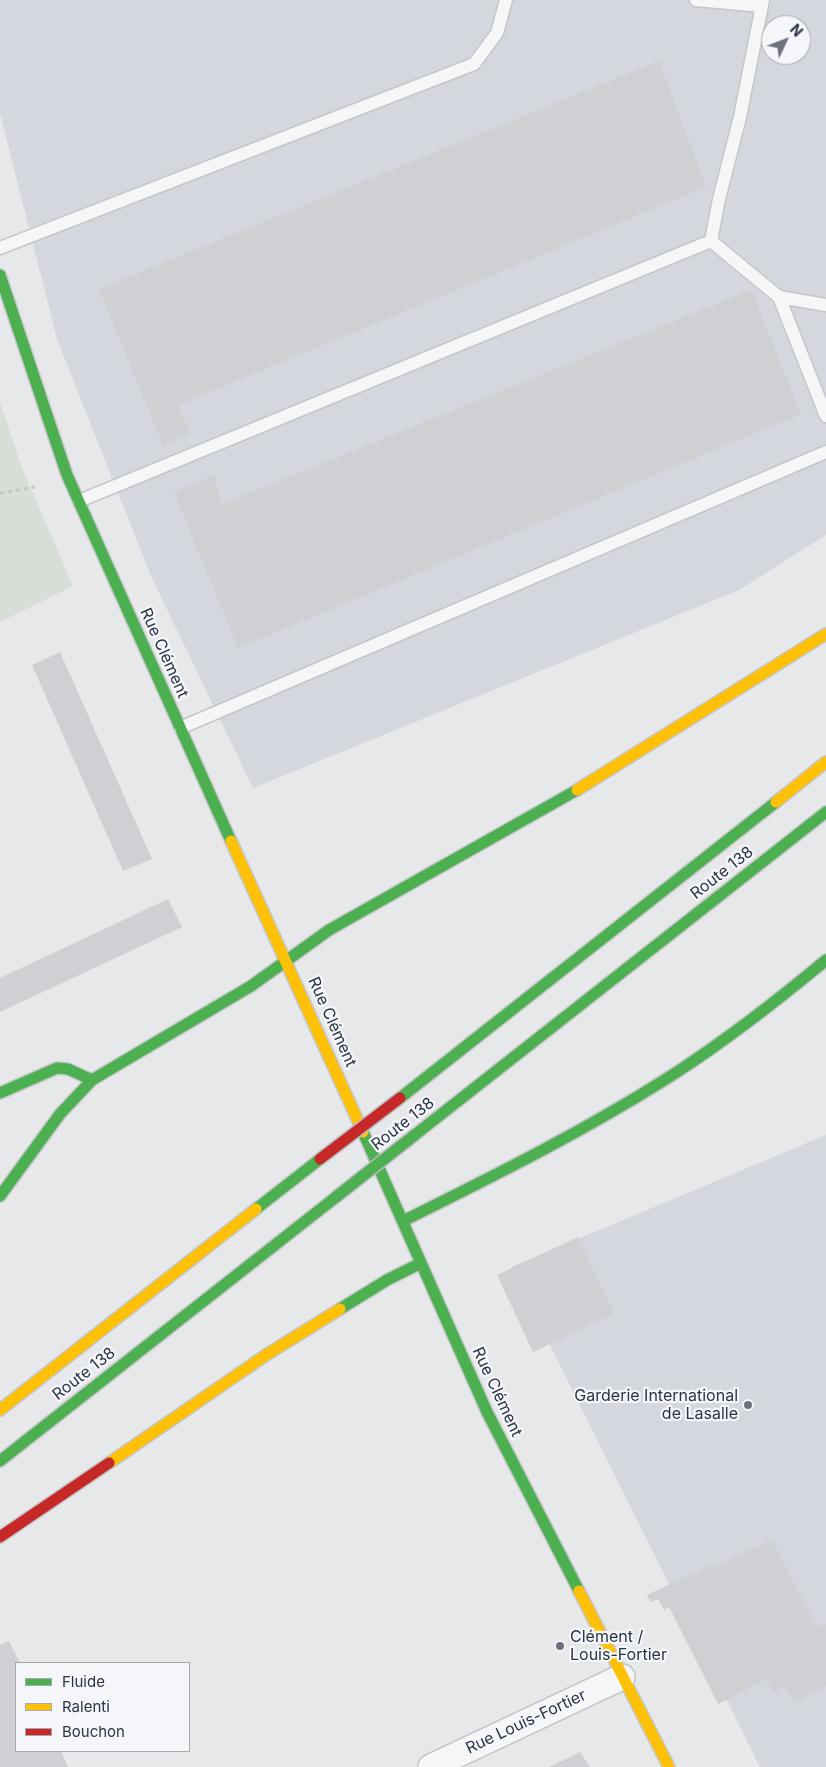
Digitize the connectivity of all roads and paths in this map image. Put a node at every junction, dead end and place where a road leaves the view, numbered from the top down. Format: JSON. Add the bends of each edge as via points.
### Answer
{"nodes":[{"id":1,"x":506,"y":0,"type":"edge"},
{"id":2,"x":696,"y":0,"type":"edge"},
{"id":3,"x":763,"y":3,"type":"edge"},
{"id":4,"x":711,"y":241,"type":"junction"},
{"id":5,"x":0,"y":248,"type":"edge"},
{"id":6,"x":0,"y":275,"type":"edge"},
{"id":7,"x":780,"y":297,"type":"junction"},
{"id":8,"x":826,"y":305,"type":"edge"},
{"id":9,"x":826,"y":416,"type":"edge"},
{"id":10,"x":826,"y":452,"type":"edge"},
{"id":11,"x":35,"y":487,"type":"dead end"},
{"id":12,"x":0,"y":493,"type":"edge"},
{"id":13,"x":78,"y":502,"type":"junction"},
{"id":14,"x":826,"y":634,"type":"edge"},
{"id":15,"x":180,"y":728,"type":"junction"},
{"id":16,"x":826,"y":762,"type":"edge"},
{"id":17,"x":826,"y":812,"type":"edge"},
{"id":18,"x":826,"y":960,"type":"edge"},
{"id":19,"x":286,"y":961,"type":"junction"},
{"id":20,"x":92,"y":1080,"type":"junction"},
{"id":21,"x":0,"y":1094,"type":"edge"},
{"id":22,"x":0,"y":1196,"type":"edge"},
{"id":23,"x":403,"y":1221,"type":"junction"},
{"id":24,"x":421,"y":1263,"type":"junction"},
{"id":25,"x":0,"y":1410,"type":"edge"},
{"id":26,"x":0,"y":1461,"type":"edge"},
{"id":27,"x":0,"y":1537,"type":"edge"},
{"id":28,"x":622,"y":1677,"type":"junction"},
{"id":29,"x":430,"y":1767,"type":"edge"},
{"id":30,"x":669,"y":1767,"type":"edge"}],
"edges":[{"from":1,"to":5,"type":"lane","via":[[497,33],[474,64]]},
{"from":2,"to":3,"type":"lane"},
{"from":3,"to":4,"type":"lane"},
{"from":4,"to":7,"type":"lane"},
{"from":4,"to":13,"type":"lane"},
{"from":6,"to":13,"type":"main road","name":"Rue Clément","via":[[30,373]]},
{"from":7,"to":8,"type":"lane"},
{"from":7,"to":9,"type":"lane"},
{"from":10,"to":15,"type":"lane"},
{"from":11,"to":12,"type":"path"},
{"from":13,"to":15,"type":"main road","name":"Rue Clément"},
{"from":14,"to":19,"type":"main road","via":[[560,801],[329,930]]},
{"from":15,"to":19,"type":"main road","name":"Rue Clément"},
{"from":16,"to":25,"type":"main road","name":"Route 138","bridge":true},
{"from":17,"to":26,"type":"main road","name":"Route 138","bridge":true},
{"from":18,"to":23,"type":"main road","via":[[766,1010],[667,1079],[554,1143]]},
{"from":19,"to":20,"type":"main road","via":[[251,986]]},
{"from":19,"to":23,"type":"main road","name":"Rue Clément"},
{"from":20,"to":21,"type":"main road","via":[[68,1069],[57,1068]]},
{"from":20,"to":22,"type":"main road","via":[[60,1114]]},
{"from":23,"to":24,"type":"main road","name":"Rue Clément"},
{"from":24,"to":27,"type":"main road","via":[[382,1283],[266,1355]]},
{"from":24,"to":28,"type":"main road","name":"Rue Clément","via":[[487,1412]]},
{"from":28,"to":29,"type":"street","name":"Rue Louis-Fortier"},
{"from":28,"to":30,"type":"main road","name":"Rue Clément"}]}
